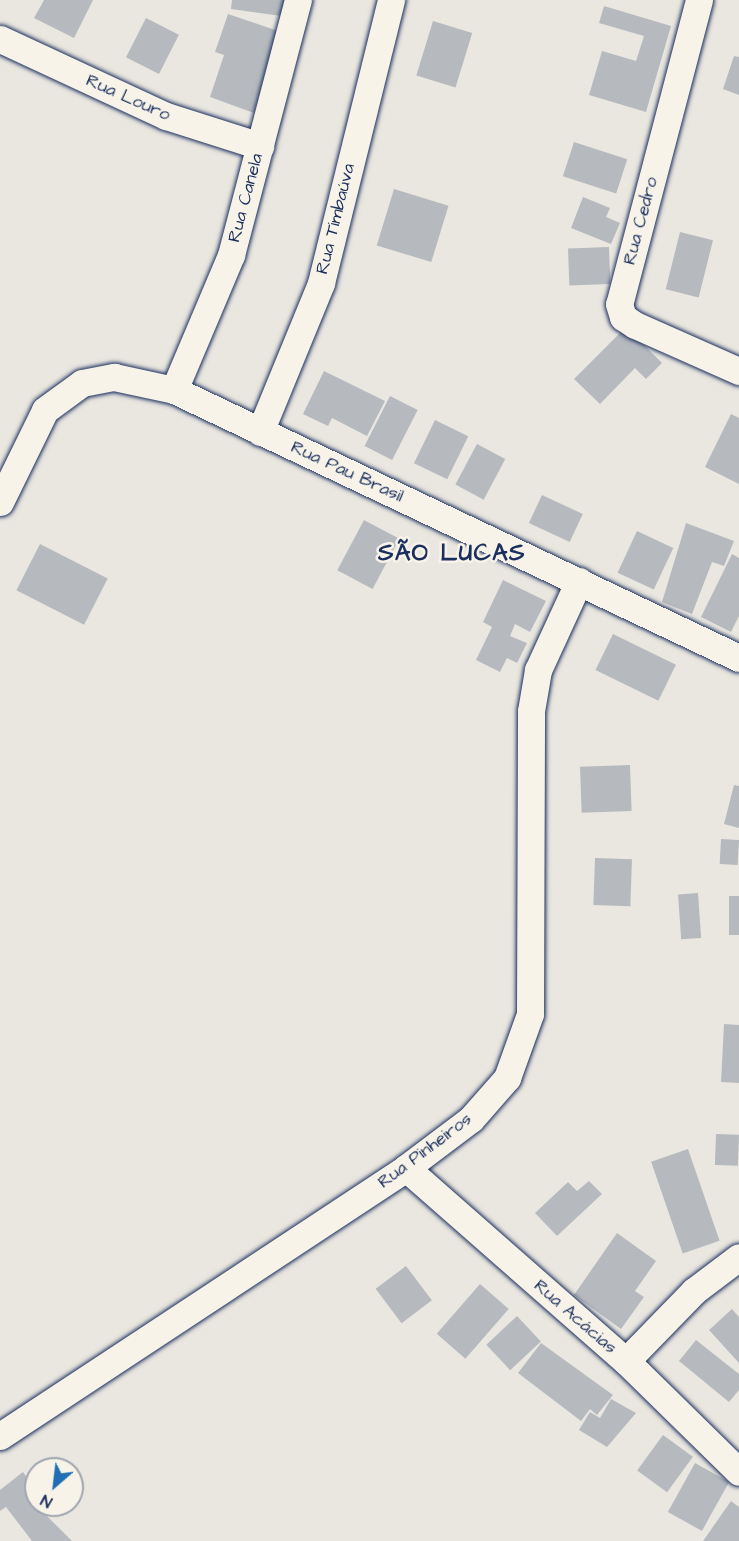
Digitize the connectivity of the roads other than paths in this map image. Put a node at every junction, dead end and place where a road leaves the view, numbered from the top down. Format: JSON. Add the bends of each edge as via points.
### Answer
{"nodes":[{"id":1,"x":298,"y":0,"type":"edge"},
{"id":2,"x":391,"y":0,"type":"edge"},
{"id":3,"x":699,"y":0,"type":"edge"},
{"id":4,"x":0,"y":39,"type":"edge"},
{"id":5,"x":260,"y":146,"type":"junction"},
{"id":6,"x":739,"y":371,"type":"edge"},
{"id":7,"x":174,"y":390,"type":"junction"},
{"id":8,"x":260,"y":432,"type":"junction"},
{"id":9,"x":0,"y":502,"type":"edge"},
{"id":10,"x":579,"y":581,"type":"junction"},
{"id":11,"x":739,"y":658,"type":"edge"},
{"id":12,"x":406,"y":1168,"type":"junction"},
{"id":13,"x":739,"y":1257,"type":"edge"},
{"id":14,"x":626,"y":1361,"type":"junction"},
{"id":15,"x":0,"y":1436,"type":"edge"},
{"id":16,"x":739,"y":1472,"type":"edge"}],
"edges":[{"from":1,"to":5,"type":"street","name":"Rua Canela"},
{"from":2,"to":8,"type":"street","name":"Rua Timbaúva","via":[[321,283]]},
{"from":3,"to":6,"type":"street","name":"Rua Cedro","via":[[619,304],[623,316],[635,325]]},
{"from":4,"to":5,"type":"street","name":"Rua Louro","via":[[166,116]]},
{"from":5,"to":7,"type":"street","name":"Rua Canela","via":[[231,255]]},
{"from":7,"to":8,"type":"street","name":"Rua Pau Brasil"},
{"from":7,"to":9,"type":"street","name":"Rua Pau Brasil","via":[[114,377],[82,383],[45,410]]},
{"from":8,"to":10,"type":"street","name":"Rua Pau Brasil"},
{"from":10,"to":11,"type":"street","name":"Rua Pau Brasil"},
{"from":10,"to":12,"type":"street","name":"Rua Pinheiros","via":[[538,670],[531,711],[530,1014],[507,1078],[471,1119]]},
{"from":12,"to":14,"type":"street","name":"Rua Acácias"},
{"from":12,"to":15,"type":"street","name":"Rua Pinheiros"},
{"from":13,"to":14,"type":"street","via":[[694,1291]]},
{"from":14,"to":16,"type":"street","name":"Rua Acácias"}]}
